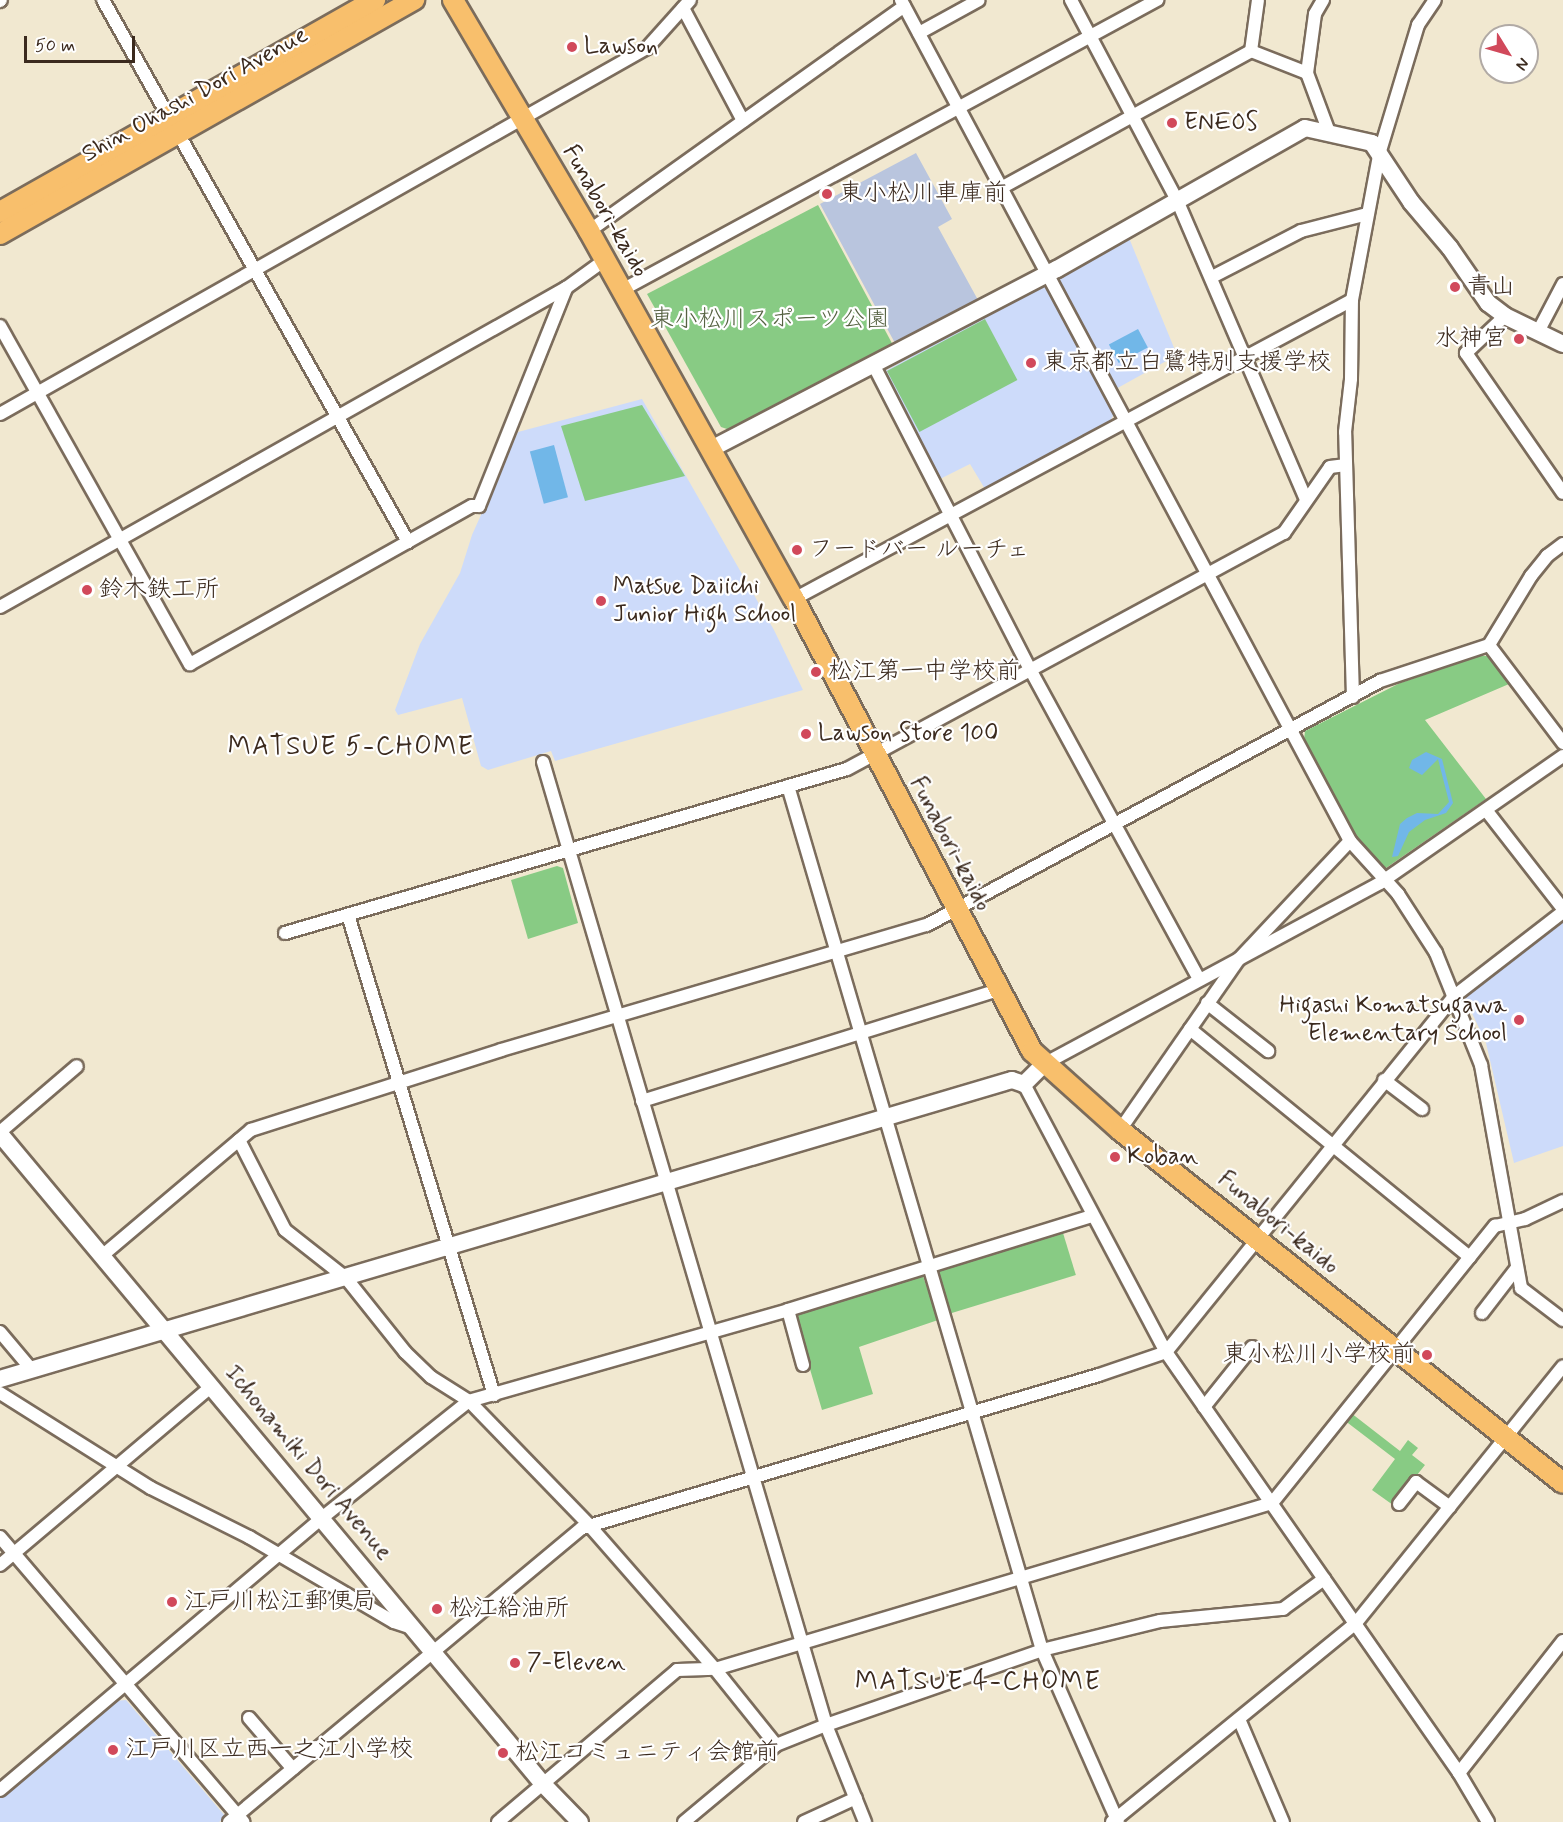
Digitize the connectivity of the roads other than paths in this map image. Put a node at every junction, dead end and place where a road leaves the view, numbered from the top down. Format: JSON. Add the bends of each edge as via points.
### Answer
{"nodes":[{"id":1,"x":103,"y":0,"type":"edge"},
{"id":2,"x":375,"y":0,"type":"edge"},
{"id":3,"x":414,"y":0,"type":"edge"},
{"id":4,"x":453,"y":0,"type":"edge"},
{"id":5,"x":979,"y":0,"type":"edge"},
{"id":6,"x":1071,"y":0,"type":"edge"},
{"id":7,"x":1157,"y":0,"type":"edge"},
{"id":8,"x":1258,"y":0,"type":"edge"},
{"id":9,"x":1323,"y":0,"type":"edge"},
{"id":10,"x":1435,"y":0,"type":"edge"},
{"id":11,"x":902,"y":3,"type":"edge"},
{"id":12,"x":686,"y":4,"type":"edge"},
{"id":13,"x":919,"y":33,"type":"junction"},
{"id":14,"x":1090,"y":36,"type":"junction"},
{"id":15,"x":1251,"y":51,"type":"junction"},
{"id":16,"x":1307,"y":73,"type":"junction"},
{"id":17,"x":959,"y":109,"type":"junction"},
{"id":18,"x":1133,"y":115,"type":"junction"},
{"id":19,"x":520,"y":117,"type":"junction"},
{"id":20,"x":743,"y":121,"type":"junction"},
{"id":21,"x":174,"y":125,"type":"junction"},
{"id":22,"x":1329,"y":132,"type":"junction"},
{"id":23,"x":1380,"y":151,"type":"junction"},
{"id":24,"x":1001,"y":188,"type":"junction"},
{"id":25,"x":1178,"y":200,"type":"junction"},
{"id":26,"x":0,"y":212,"type":"edge"},
{"id":27,"x":1367,"y":214,"type":"junction"},
{"id":28,"x":589,"y":231,"type":"junction"},
{"id":29,"x":0,"y":234,"type":"edge"},
{"id":30,"x":605,"y":260,"type":"junction"},
{"id":31,"x":254,"y":268,"type":"junction"},
{"id":32,"x":1047,"y":273,"type":"junction"},
{"id":33,"x":1212,"y":278,"type":"junction"},
{"id":34,"x":1563,"y":284,"type":"edge"},
{"id":35,"x":566,"y":288,"type":"junction"},
{"id":36,"x":622,"y":290,"type":"junction"},
{"id":37,"x":1352,"y":300,"type":"junction"},
{"id":38,"x":1505,"y":316,"type":"junction"},
{"id":39,"x":0,"y":326,"type":"edge"},
{"id":40,"x":1539,"y":330,"type":"junction"},
{"id":41,"x":1563,"y":344,"type":"edge"},
{"id":42,"x":1246,"y":358,"type":"junction"},
{"id":43,"x":873,"y":364,"type":"junction"},
{"id":44,"x":38,"y":393,"type":"junction"},
{"id":45,"x":0,"y":414,"type":"edge"},
{"id":46,"x":336,"y":415,"type":"junction"},
{"id":47,"x":1127,"y":423,"type":"junction"},
{"id":48,"x":711,"y":449,"type":"junction"},
{"id":49,"x":1346,"y":465,"type":"junction"},
{"id":50,"x":1563,"y":493,"type":"edge"},
{"id":51,"x":1306,"y":500,"type":"junction"},
{"id":52,"x":952,"y":514,"type":"junction"},
{"id":53,"x":119,"y":538,"type":"junction"},
{"id":54,"x":408,"y":542,"type":"junction"},
{"id":55,"x":1563,"y":544,"type":"edge"},
{"id":56,"x":1206,"y":575,"type":"junction"},
{"id":57,"x":794,"y":599,"type":"junction"},
{"id":58,"x":0,"y":607,"type":"edge"},
{"id":59,"x":1490,"y":645,"type":"junction"},
{"id":60,"x":1031,"y":671,"type":"junction"},
{"id":61,"x":1353,"y":697,"type":"junction"},
{"id":62,"x":1290,"y":732,"type":"junction"},
{"id":63,"x":1563,"y":743,"type":"edge"},
{"id":64,"x":874,"y":753,"type":"junction"},
{"id":65,"x":1563,"y":756,"type":"edge"},
{"id":66,"x":543,"y":762,"type":"dead end"},
{"id":67,"x":788,"y":786,"type":"junction"},
{"id":68,"x":1486,"y":810,"type":"junction"},
{"id":69,"x":1116,"y":824,"type":"junction"},
{"id":70,"x":1350,"y":841,"type":"junction"},
{"id":71,"x":569,"y":851,"type":"junction"},
{"id":72,"x":1384,"y":880,"type":"junction"},
{"id":73,"x":956,"y":910,"type":"junction"},
{"id":74,"x":1563,"y":910,"type":"edge"},
{"id":75,"x":348,"y":915,"type":"junction"},
{"id":76,"x":285,"y":933,"type":"dead end"},
{"id":77,"x":837,"y":952,"type":"junction"},
{"id":78,"x":1239,"y":958,"type":"junction"},
{"id":79,"x":1199,"y":979,"type":"junction"},
{"id":80,"x":998,"y":990,"type":"junction"},
{"id":81,"x":1453,"y":997,"type":"junction"},
{"id":82,"x":1207,"y":1003,"type":"junction"},
{"id":83,"x":619,"y":1016,"type":"junction"},
{"id":84,"x":1190,"y":1029,"type":"junction"},
{"id":85,"x":862,"y":1035,"type":"junction"},
{"id":86,"x":1268,"y":1051,"type":"dead end"},
{"id":87,"x":1044,"y":1064,"type":"junction"},
{"id":88,"x":77,"y":1066,"type":"dead end"},
{"id":89,"x":1384,"y":1080,"type":"junction"},
{"id":90,"x":397,"y":1082,"type":"junction"},
{"id":91,"x":1024,"y":1084,"type":"junction"},
{"id":92,"x":642,"y":1101,"type":"junction"},
{"id":93,"x":1422,"y":1108,"type":"dead end"},
{"id":94,"x":885,"y":1118,"type":"junction"},
{"id":95,"x":1120,"y":1130,"type":"junction"},
{"id":96,"x":0,"y":1133,"type":"edge"},
{"id":97,"x":239,"y":1140,"type":"junction"},
{"id":98,"x":1333,"y":1144,"type":"junction"},
{"id":99,"x":666,"y":1184,"type":"junction"},
{"id":100,"x":1563,"y":1201,"type":"edge"},
{"id":101,"x":1092,"y":1216,"type":"junction"},
{"id":102,"x":1506,"y":1223,"type":"junction"},
{"id":103,"x":1258,"y":1239,"type":"junction"},
{"id":104,"x":448,"y":1247,"type":"junction"},
{"id":105,"x":103,"y":1255,"type":"junction"},
{"id":106,"x":1470,"y":1257,"type":"junction"},
{"id":107,"x":929,"y":1267,"type":"junction"},
{"id":108,"x":1516,"y":1269,"type":"junction"},
{"id":109,"x":346,"y":1278,"type":"junction"},
{"id":110,"x":788,"y":1310,"type":"junction"},
{"id":111,"x":1482,"y":1313,"type":"dead end"},
{"id":112,"x":1563,"y":1320,"type":"edge"},
{"id":113,"x":166,"y":1331,"type":"junction"},
{"id":114,"x":710,"y":1331,"type":"junction"},
{"id":115,"x":0,"y":1332,"type":"edge"},
{"id":116,"x":1252,"y":1347,"type":"dead end"},
{"id":117,"x":1396,"y":1350,"type":"junction"},
{"id":118,"x":1166,"y":1352,"type":"junction"},
{"id":119,"x":803,"y":1365,"type":"dead end"},
{"id":120,"x":1563,"y":1365,"type":"edge"},
{"id":121,"x":32,"y":1371,"type":"junction"},
{"id":122,"x":0,"y":1379,"type":"edge"},
{"id":123,"x":212,"y":1386,"type":"junction"},
{"id":124,"x":0,"y":1393,"type":"edge"},
{"id":125,"x":494,"y":1395,"type":"junction"},
{"id":126,"x":469,"y":1401,"type":"junction"},
{"id":127,"x":1204,"y":1407,"type":"junction"},
{"id":128,"x":972,"y":1412,"type":"junction"},
{"id":129,"x":1505,"y":1437,"type":"junction"},
{"id":130,"x":116,"y":1467,"type":"junction"},
{"id":131,"x":754,"y":1476,"type":"junction"},
{"id":132,"x":1563,"y":1483,"type":"edge"},
{"id":133,"x":1272,"y":1503,"type":"junction"},
{"id":134,"x":1399,"y":1504,"type":"dead end"},
{"id":135,"x":1450,"y":1507,"type":"junction"},
{"id":136,"x":323,"y":1517,"type":"junction"},
{"id":137,"x":589,"y":1525,"type":"junction"},
{"id":138,"x":0,"y":1537,"type":"edge"},
{"id":139,"x":13,"y":1553,"type":"junction"},
{"id":140,"x":279,"y":1556,"type":"junction"},
{"id":141,"x":0,"y":1564,"type":"edge"},
{"id":142,"x":1021,"y":1579,"type":"junction"},
{"id":143,"x":1324,"y":1579,"type":"junction"},
{"id":144,"x":1355,"y":1624,"type":"junction"},
{"id":145,"x":414,"y":1628,"type":"junction"},
{"id":146,"x":1563,"y":1641,"type":"edge"},
{"id":147,"x":803,"y":1642,"type":"junction"},
{"id":148,"x":1042,"y":1650,"type":"junction"},
{"id":149,"x":433,"y":1651,"type":"junction"},
{"id":150,"x":715,"y":1669,"type":"junction"},
{"id":151,"x":126,"y":1684,"type":"junction"},
{"id":152,"x":249,"y":1718,"type":"dead end"},
{"id":153,"x":1239,"y":1719,"type":"junction"},
{"id":154,"x":826,"y":1725,"type":"junction"},
{"id":155,"x":776,"y":1746,"type":"junction"},
{"id":156,"x":293,"y":1769,"type":"junction"},
{"id":157,"x":1459,"y":1773,"type":"junction"},
{"id":158,"x":543,"y":1784,"type":"junction"},
{"id":159,"x":0,"y":1790,"type":"edge"},
{"id":160,"x":856,"y":1798,"type":"junction"},
{"id":161,"x":235,"y":1817,"type":"edge"},
{"id":162,"x":1116,"y":1821,"type":"edge"},
{"id":163,"x":498,"y":1822,"type":"edge"},
{"id":164,"x":580,"y":1822,"type":"edge"},
{"id":165,"x":684,"y":1822,"type":"edge"},
{"id":166,"x":804,"y":1822,"type":"edge"},
{"id":167,"x":866,"y":1822,"type":"edge"},
{"id":168,"x":1283,"y":1822,"type":"edge"},
{"id":169,"x":1488,"y":1822,"type":"edge"}],
"edges":[{"from":1,"to":21,"type":"street"},
{"from":2,"to":21,"type":"main road","name":"Shin Ohashi Dori Avenue"},
{"from":3,"to":21,"type":"main road","name":"Shin Ohashi Dori Avenue"},
{"from":4,"to":19,"type":"main road","name":"Funabori-kaido"},
{"from":5,"to":13,"type":"street"},
{"from":6,"to":14,"type":"street"},
{"from":7,"to":14,"type":"street"},
{"from":8,"to":15,"type":"street"},
{"from":9,"to":16,"type":"street","via":[[1315,14]]},
{"from":10,"to":23,"type":"street","via":[[1418,25]]},
{"from":11,"to":13,"type":"street"},
{"from":11,"to":20,"type":"street"},
{"from":12,"to":19,"type":"street","via":[[647,48]]},
{"from":12,"to":20,"type":"street"},
{"from":13,"to":17,"type":"street"},
{"from":14,"to":17,"type":"street"},
{"from":14,"to":18,"type":"street"},
{"from":15,"to":16,"type":"street"},
{"from":15,"to":18,"type":"street"},
{"from":16,"to":22,"type":"street"},
{"from":17,"to":24,"type":"street"},
{"from":17,"to":36,"type":"street"},
{"from":18,"to":24,"type":"street"},
{"from":18,"to":25,"type":"street"},
{"from":19,"to":28,"type":"main road","name":"Funabori-kaido"},
{"from":19,"to":31,"type":"street"},
{"from":20,"to":28,"type":"street"},
{"from":21,"to":26,"type":"main road","name":"Shin Ohashi Dori Avenue"},
{"from":21,"to":29,"type":"main road","name":"Shin Ohashi Dori Avenue"},
{"from":21,"to":31,"type":"street"},
{"from":22,"to":23,"type":"street","via":[[1372,143]]},
{"from":22,"to":25,"type":"street","via":[[1305,128]]},
{"from":23,"to":27,"type":"street"},
{"from":23,"to":38,"type":"street","via":[[1411,202],[1450,248],[1488,303]]},
{"from":24,"to":32,"type":"street"},
{"from":25,"to":32,"type":"street"},
{"from":25,"to":33,"type":"street"},
{"from":27,"to":33,"type":"street","via":[[1301,231]]},
{"from":27,"to":37,"type":"street"},
{"from":28,"to":30,"type":"main road","name":"Funabori-kaido"},
{"from":30,"to":35,"type":"street"},
{"from":30,"to":36,"type":"main road","name":"Funabori-kaido"},
{"from":31,"to":44,"type":"street"},
{"from":31,"to":46,"type":"street"},
{"from":32,"to":43,"type":"street"},
{"from":32,"to":47,"type":"street"},
{"from":33,"to":42,"type":"street"},
{"from":34,"to":40,"type":"street"},
{"from":35,"to":46,"type":"street"},
{"from":35,"to":54,"type":"street","via":[[479,506]]},
{"from":36,"to":48,"type":"main road","name":"Funabori-kaido"},
{"from":37,"to":42,"type":"street"},
{"from":37,"to":49,"type":"street"},
{"from":38,"to":40,"type":"street"},
{"from":38,"to":50,"type":"street","via":[[1466,353]]},
{"from":39,"to":44,"type":"street"},
{"from":40,"to":41,"type":"street"},
{"from":42,"to":47,"type":"street"},
{"from":42,"to":51,"type":"street"},
{"from":43,"to":48,"type":"street"},
{"from":43,"to":52,"type":"street"},
{"from":44,"to":45,"type":"street"},
{"from":44,"to":53,"type":"street"},
{"from":46,"to":53,"type":"street"},
{"from":46,"to":54,"type":"street"},
{"from":47,"to":52,"type":"street"},
{"from":47,"to":56,"type":"street"},
{"from":48,"to":57,"type":"main road","name":"Funabori-kaido"},
{"from":49,"to":51,"type":"street","via":[[1330,467]]},
{"from":49,"to":61,"type":"street"},
{"from":51,"to":56,"type":"street","via":[[1284,533]]},
{"from":52,"to":57,"type":"street"},
{"from":52,"to":60,"type":"street"},
{"from":53,"to":54,"type":"street","via":[[190,664]]},
{"from":53,"to":58,"type":"street"},
{"from":55,"to":59,"type":"street","via":[[1546,556],[1531,576]]},
{"from":56,"to":60,"type":"street"},
{"from":56,"to":62,"type":"street"},
{"from":57,"to":64,"type":"main road","name":"Funabori-kaido"},
{"from":59,"to":61,"type":"street","via":[[1380,681]]},
{"from":59,"to":63,"type":"street"},
{"from":60,"to":64,"type":"street"},
{"from":60,"to":69,"type":"street"},
{"from":61,"to":62,"type":"street"},
{"from":62,"to":69,"type":"street"},
{"from":62,"to":70,"type":"street"},
{"from":64,"to":67,"type":"street","via":[[847,769]]},
{"from":64,"to":73,"type":"main road","name":"Funabori-kaido"},
{"from":65,"to":68,"type":"street"},
{"from":66,"to":71,"type":"street"},
{"from":67,"to":71,"type":"street"},
{"from":67,"to":77,"type":"street"},
{"from":68,"to":72,"type":"street"},
{"from":68,"to":74,"type":"street"},
{"from":69,"to":73,"type":"street"},
{"from":69,"to":79,"type":"street"},
{"from":70,"to":72,"type":"street"},
{"from":70,"to":78,"type":"street"},
{"from":71,"to":75,"type":"street"},
{"from":71,"to":83,"type":"street"},
{"from":72,"to":78,"type":"street"},
{"from":72,"to":81,"type":"street","via":[[1422,926]]},
{"from":73,"to":77,"type":"street","via":[[927,925]]},
{"from":73,"to":80,"type":"main road","name":"Funabori-kaido"},
{"from":74,"to":81,"type":"street"},
{"from":75,"to":76,"type":"street"},
{"from":75,"to":90,"type":"street"},
{"from":77,"to":83,"type":"street"},
{"from":77,"to":85,"type":"street"},
{"from":78,"to":79,"type":"street"},
{"from":78,"to":82,"type":"street"},
{"from":79,"to":87,"type":"street"},
{"from":80,"to":85,"type":"street"},
{"from":80,"to":87,"type":"main road","name":"Funabori-kaido","via":[[1023,1039]]},
{"from":81,"to":89,"type":"street"},
{"from":81,"to":102,"type":"street","via":[[1481,1065]]},
{"from":82,"to":84,"type":"street"},
{"from":82,"to":86,"type":"street"},
{"from":83,"to":90,"type":"street"},
{"from":83,"to":92,"type":"street"},
{"from":84,"to":95,"type":"street"},
{"from":84,"to":98,"type":"street"},
{"from":85,"to":92,"type":"street"},
{"from":85,"to":94,"type":"street"},
{"from":87,"to":91,"type":"street"},
{"from":87,"to":95,"type":"main road","name":"Funabori-kaido"},
{"from":88,"to":96,"type":"street"},
{"from":89,"to":93,"type":"street"},
{"from":89,"to":98,"type":"street"},
{"from":90,"to":97,"type":"street","via":[[251,1130]]},
{"from":90,"to":104,"type":"street"},
{"from":91,"to":94,"type":"street","via":[[1012,1080]]},
{"from":91,"to":101,"type":"street"},
{"from":92,"to":99,"type":"street"},
{"from":94,"to":99,"type":"street"},
{"from":94,"to":107,"type":"street"},
{"from":95,"to":103,"type":"main road","name":"Funabori-kaido"},
{"from":96,"to":105,"type":"street","name":"Ichonamiki Dori Avenue"},
{"from":97,"to":105,"type":"street"},
{"from":97,"to":109,"type":"street","via":[[285,1230]]},
{"from":98,"to":103,"type":"street"},
{"from":98,"to":106,"type":"street"},
{"from":99,"to":104,"type":"street"},
{"from":99,"to":114,"type":"street"},
{"from":100,"to":102,"type":"street","via":[[1526,1219]]},
{"from":101,"to":107,"type":"street"},
{"from":101,"to":118,"type":"street"},
{"from":102,"to":106,"type":"street","via":[[1495,1226]]},
{"from":102,"to":108,"type":"street"},
{"from":103,"to":117,"type":"main road","name":"Funabori-kaido"},
{"from":103,"to":118,"type":"street"},
{"from":104,"to":109,"type":"street"},
{"from":104,"to":125,"type":"street"},
{"from":105,"to":113,"type":"street","name":"Ichonamiki Dori Avenue"},
{"from":106,"to":117,"type":"street"},
{"from":107,"to":110,"type":"street"},
{"from":107,"to":128,"type":"street"},
{"from":108,"to":111,"type":"street"},
{"from":108,"to":112,"type":"street","via":[[1521,1288]]},
{"from":109,"to":113,"type":"street"},
{"from":109,"to":126,"type":"street","via":[[405,1352],[431,1377]]},
{"from":110,"to":114,"type":"street"},
{"from":110,"to":119,"type":"street"},
{"from":113,"to":121,"type":"street"},
{"from":113,"to":123,"type":"street","name":"Ichonamiki Dori Avenue"},
{"from":114,"to":125,"type":"street"},
{"from":114,"to":131,"type":"street"},
{"from":115,"to":121,"type":"street"},
{"from":116,"to":127,"type":"street"},
{"from":117,"to":129,"type":"main road","name":"Funabori-kaido"},
{"from":117,"to":133,"type":"street"},
{"from":118,"to":127,"type":"street"},
{"from":118,"to":128,"type":"street"},
{"from":120,"to":129,"type":"street"},
{"from":121,"to":122,"type":"street"},
{"from":123,"to":130,"type":"street"},
{"from":123,"to":136,"type":"street","name":"Ichonamiki Dori Avenue"},
{"from":124,"to":130,"type":"street"},
{"from":125,"to":126,"type":"street"},
{"from":126,"to":136,"type":"street"},
{"from":126,"to":137,"type":"street"},
{"from":127,"to":133,"type":"street"},
{"from":128,"to":131,"type":"street"},
{"from":128,"to":142,"type":"street"},
{"from":129,"to":132,"type":"main road","name":"Funabori-kaido"},
{"from":129,"to":135,"type":"street"},
{"from":130,"to":139,"type":"street"},
{"from":130,"to":140,"type":"street"},
{"from":131,"to":137,"type":"street"},
{"from":131,"to":147,"type":"street"},
{"from":133,"to":142,"type":"street"},
{"from":133,"to":143,"type":"street"},
{"from":134,"to":135,"type":"street","via":[[1416,1482]]},
{"from":135,"to":144,"type":"street"},
{"from":136,"to":140,"type":"street"},
{"from":136,"to":145,"type":"street","name":"Ichonamiki Dori Avenue"},
{"from":137,"to":149,"type":"street"},
{"from":137,"to":150,"type":"street"},
{"from":138,"to":139,"type":"street"},
{"from":139,"to":141,"type":"street"},
{"from":139,"to":151,"type":"street"},
{"from":140,"to":145,"type":"street","via":[[394,1622]]},
{"from":140,"to":151,"type":"street"},
{"from":142,"to":147,"type":"street"},
{"from":142,"to":148,"type":"street"},
{"from":143,"to":144,"type":"street"},
{"from":143,"to":148,"type":"street","via":[[1283,1609],[1160,1621]]},
{"from":144,"to":153,"type":"street"},
{"from":144,"to":157,"type":"street"},
{"from":145,"to":149,"type":"street","name":"Ichonamiki Dori Avenue"},
{"from":146,"to":157,"type":"street"},
{"from":147,"to":150,"type":"street"},
{"from":147,"to":154,"type":"street"},
{"from":148,"to":154,"type":"street"},
{"from":148,"to":162,"type":"street"},
{"from":149,"to":156,"type":"street"},
{"from":149,"to":158,"type":"street","name":"Ichonamiki Dori Avenue"},
{"from":150,"to":155,"type":"street"},
{"from":150,"to":158,"type":"street","via":[[677,1671]]},
{"from":151,"to":159,"type":"street"},
{"from":151,"to":161,"type":"street"},
{"from":152,"to":156,"type":"street"},
{"from":153,"to":162,"type":"street"},
{"from":153,"to":168,"type":"street"},
{"from":154,"to":155,"type":"street"},
{"from":154,"to":160,"type":"street"},
{"from":155,"to":165,"type":"street"},
{"from":156,"to":161,"type":"street"},
{"from":157,"to":169,"type":"street"},
{"from":158,"to":163,"type":"street"},
{"from":158,"to":164,"type":"street","name":"Ichonamiki Dori Avenue"},
{"from":160,"to":166,"type":"street"},
{"from":160,"to":167,"type":"street"}]}
